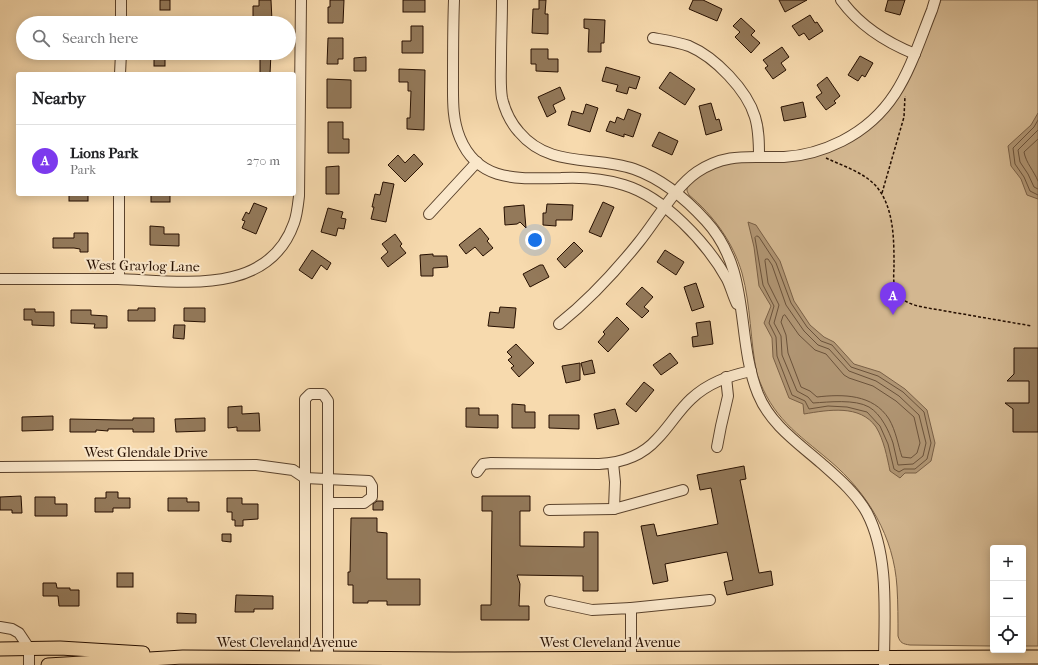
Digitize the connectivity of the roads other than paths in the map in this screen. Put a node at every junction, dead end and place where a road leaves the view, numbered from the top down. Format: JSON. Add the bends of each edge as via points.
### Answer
{"nodes":[{"id":1,"x":121,"y":0,"type":"edge"},
{"id":2,"x":301,"y":0,"type":"edge"},
{"id":3,"x":454,"y":0,"type":"edge"},
{"id":4,"x":502,"y":0,"type":"edge"},
{"id":5,"x":841,"y":0,"type":"edge"},
{"id":6,"x":935,"y":0,"type":"edge"},
{"id":7,"x":121,"y":16,"type":"edge"},
{"id":8,"x":653,"y":38,"type":"dead end"},
{"id":9,"x":914,"y":54,"type":"junction"},
{"id":10,"x":121,"y":60,"type":"edge"},
{"id":11,"x":120,"y":72,"type":"edge"},
{"id":12,"x":759,"y":157,"type":"junction"},
{"id":13,"x":477,"y":162,"type":"junction"},
{"id":14,"x":676,"y":193,"type":"junction"},
{"id":15,"x":119,"y":196,"type":"edge"},
{"id":16,"x":665,"y":208,"type":"junction"},
{"id":17,"x":428,"y":214,"type":"dead end"},
{"id":18,"x":0,"y":279,"type":"edge"},
{"id":19,"x":119,"y":279,"type":"junction"},
{"id":20,"x":559,"y":324,"type":"dead end"},
{"id":21,"x":744,"y":327,"type":"junction"},
{"id":22,"x":751,"y":370,"type":"junction"},
{"id":23,"x":726,"y":377,"type":"junction"},
{"id":24,"x":717,"y":447,"type":"dead end"},
{"id":25,"x":613,"y":463,"type":"junction"},
{"id":26,"x":0,"y":467,"type":"edge"},
{"id":27,"x":477,"y":472,"type":"dead end"},
{"id":28,"x":305,"y":478,"type":"junction"},
{"id":29,"x":328,"y":479,"type":"junction"},
{"id":30,"x":683,"y":490,"type":"dead end"},
{"id":31,"x":328,"y":503,"type":"junction"},
{"id":32,"x":614,"y":508,"type":"junction"},
{"id":33,"x":549,"y":510,"type":"dead end"},
{"id":34,"x":710,"y":600,"type":"dead end"},
{"id":35,"x":550,"y":601,"type":"dead end"},
{"id":36,"x":630,"y":608,"type":"junction"},
{"id":37,"x":0,"y":627,"type":"edge"},
{"id":38,"x":0,"y":648,"type":"edge"},
{"id":39,"x":29,"y":648,"type":"junction"},
{"id":40,"x":1038,"y":657,"type":"edge"},
{"id":41,"x":305,"y":658,"type":"junction"},
{"id":42,"x":328,"y":658,"type":"junction"},
{"id":43,"x":631,"y":658,"type":"junction"},
{"id":44,"x":183,"y":661,"type":"edge"},
{"id":45,"x":884,"y":661,"type":"edge"},
{"id":46,"x":454,"y":662,"type":"edge"},
{"id":47,"x":29,"y":665,"type":"edge"},
{"id":48,"x":48,"y":665,"type":"edge"}],
"edges":[{"from":1,"to":7,"type":"street"},
{"from":2,"to":19,"type":"street","name":"West Graylog Lane","via":[[299,196],[294,223],[286,240],[267,261],[240,276],[221,280]]},
{"from":3,"to":13,"type":"street","via":[[454,116],[460,139]]},
{"from":4,"to":14,"type":"street","via":[[502,97],[514,127],[535,147],[552,155],[616,164],[636,170],[653,177]]},
{"from":5,"to":9,"type":"street","via":[[868,29]]},
{"from":6,"to":9,"type":"street"},
{"from":8,"to":12,"type":"street","via":[[688,46],[703,54],[733,81],[747,99],[755,118]]},
{"from":9,"to":12,"type":"street","via":[[899,88],[884,110],[857,133],[832,146],[813,152]]},
{"from":10,"to":11,"type":"street"},
{"from":12,"to":14,"type":"street","via":[[741,156],[713,162],[695,173]]},
{"from":13,"to":16,"type":"street","via":[[492,173],[516,179],[578,178],[623,184]]},
{"from":13,"to":17,"type":"street"},
{"from":14,"to":16,"type":"street"},
{"from":14,"to":21,"type":"street","via":[[708,223],[727,251],[736,276]]},
{"from":15,"to":19,"type":"street"},
{"from":16,"to":20,"type":"street","via":[[640,242],[607,279]]},
{"from":16,"to":21,"type":"street","via":[[702,242],[728,280]]},
{"from":18,"to":19,"type":"street","name":"West Graylog Lane"},
{"from":21,"to":22,"type":"street"},
{"from":22,"to":23,"type":"street"},
{"from":22,"to":45,"type":"street","via":[[758,394],[768,413],[781,428],[844,484],[867,513],[881,563],[884,587]]},
{"from":23,"to":24,"type":"street","via":[[728,396]]},
{"from":23,"to":25,"type":"street","via":[[717,380],[691,398],[657,440],[644,450]]},
{"from":25,"to":27,"type":"street","via":[[491,463],[483,464]]},
{"from":25,"to":32,"type":"street"},
{"from":26,"to":28,"type":"street","name":"West Glendale Drive","via":[[256,465],[293,470]]},
{"from":28,"to":29,"type":"street"},
{"from":28,"to":29,"type":"street","via":[[305,399],[310,394],[323,394],[328,401]]},
{"from":28,"to":41,"type":"street"},
{"from":29,"to":31,"type":"street"},
{"from":29,"to":31,"type":"street","via":[[369,481],[372,496],[364,503]]},
{"from":30,"to":32,"type":"street"},
{"from":31,"to":42,"type":"street"},
{"from":32,"to":33,"type":"street"},
{"from":34,"to":36,"type":"street"},
{"from":35,"to":36,"type":"street","via":[[592,610]]},
{"from":36,"to":43,"type":"street"},
{"from":37,"to":39,"type":"street","via":[[12,629],[19,634]]},
{"from":38,"to":39,"type":"main road","name":"West Cleveland Avenue"},
{"from":39,"to":44,"type":"main road","name":"West Cleveland Avenue","via":[[120,650]]},
{"from":39,"to":47,"type":"street"},
{"from":40,"to":45,"type":"main road","name":"West Cleveland Avenue"},
{"from":41,"to":42,"type":"main road","name":"West Cleveland Avenue"},
{"from":41,"to":44,"type":"main road","name":"West Cleveland Avenue"},
{"from":42,"to":46,"type":"main road","name":"West Cleveland Avenue"},
{"from":43,"to":45,"type":"main road","name":"West Cleveland Avenue"},
{"from":43,"to":46,"type":"main road","name":"West Cleveland Avenue"},
{"from":44,"to":48,"type":"main road","name":"West Cleveland Avenue"}]}
